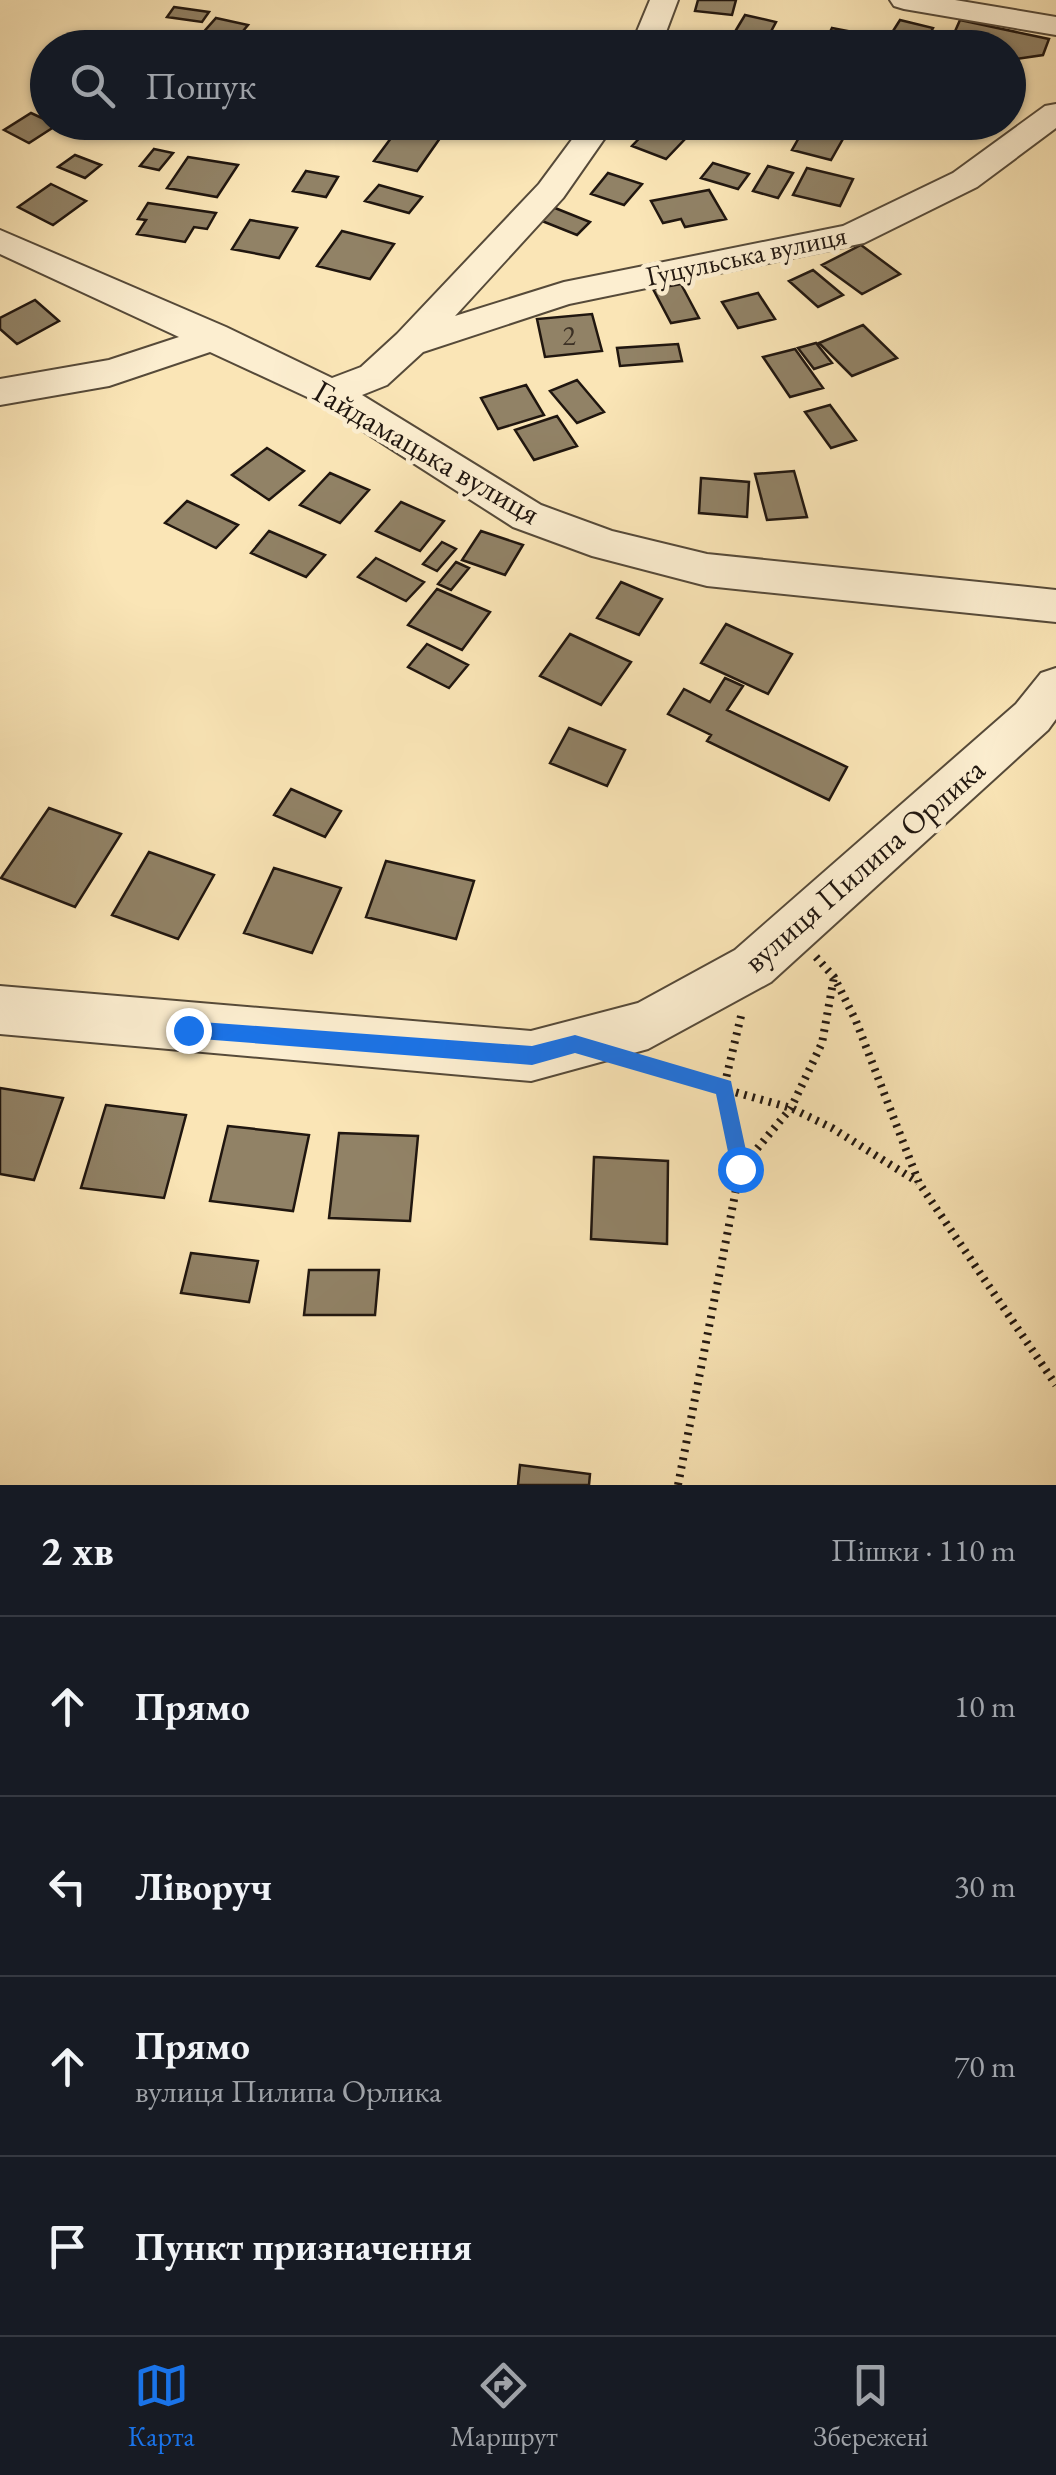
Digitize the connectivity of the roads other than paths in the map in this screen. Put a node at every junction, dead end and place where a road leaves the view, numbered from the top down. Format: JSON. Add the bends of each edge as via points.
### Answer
{"nodes":[{"id":1,"x":664,"y":0,"type":"edge"},
{"id":2,"x":904,"y":0,"type":"edge"},
{"id":3,"x":1056,"y":26,"type":"edge"},
{"id":4,"x":652,"y":30,"type":"edge"},
{"id":5,"x":1056,"y":113,"type":"edge"},
{"id":6,"x":1026,"y":135,"type":"edge"},
{"id":7,"x":588,"y":140,"type":"edge"},
{"id":8,"x":1019,"y":140,"type":"edge"},
{"id":9,"x":0,"y":241,"type":"edge"},
{"id":10,"x":213,"y":336,"type":"junction"},
{"id":11,"x":410,"y":343,"type":"junction"},
{"id":12,"x":0,"y":392,"type":"edge"},
{"id":13,"x":331,"y":393,"type":"junction"},
{"id":14,"x":1056,"y":606,"type":"edge"},
{"id":15,"x":1056,"y":686,"type":"edge"},
{"id":16,"x":0,"y":1010,"type":"edge"}],
"edges":[{"from":1,"to":4,"type":"street"},
{"from":2,"to":3,"type":"street"},
{"from":5,"to":6,"type":"street","name":"Гуцульська вулиця"},
{"from":7,"to":11,"type":"street","name":"Гуцульська вулиця","via":[[551,191]]},
{"from":8,"to":11,"type":"street","name":"Гуцульська вулиця","via":[[965,180],[852,234],[564,294]]},
{"from":9,"to":10,"type":"street","name":"Гайдамацька вулиця"},
{"from":10,"to":12,"type":"street","via":[[182,352],[81,380]]},
{"from":10,"to":13,"type":"street","name":"Гайдамацька вулиця"},
{"from":11,"to":13,"type":"street","name":"Гуцульська вулиця","via":[[374,376]]},
{"from":13,"to":14,"type":"street","name":"Гайдамацька вулиця","via":[[526,516],[606,545],[707,570]]},
{"from":15,"to":16,"type":"street","name":"вулиця Пилипа Орлика","via":[[1032,718],[753,966],[648,1025],[532,1056]]}]}
